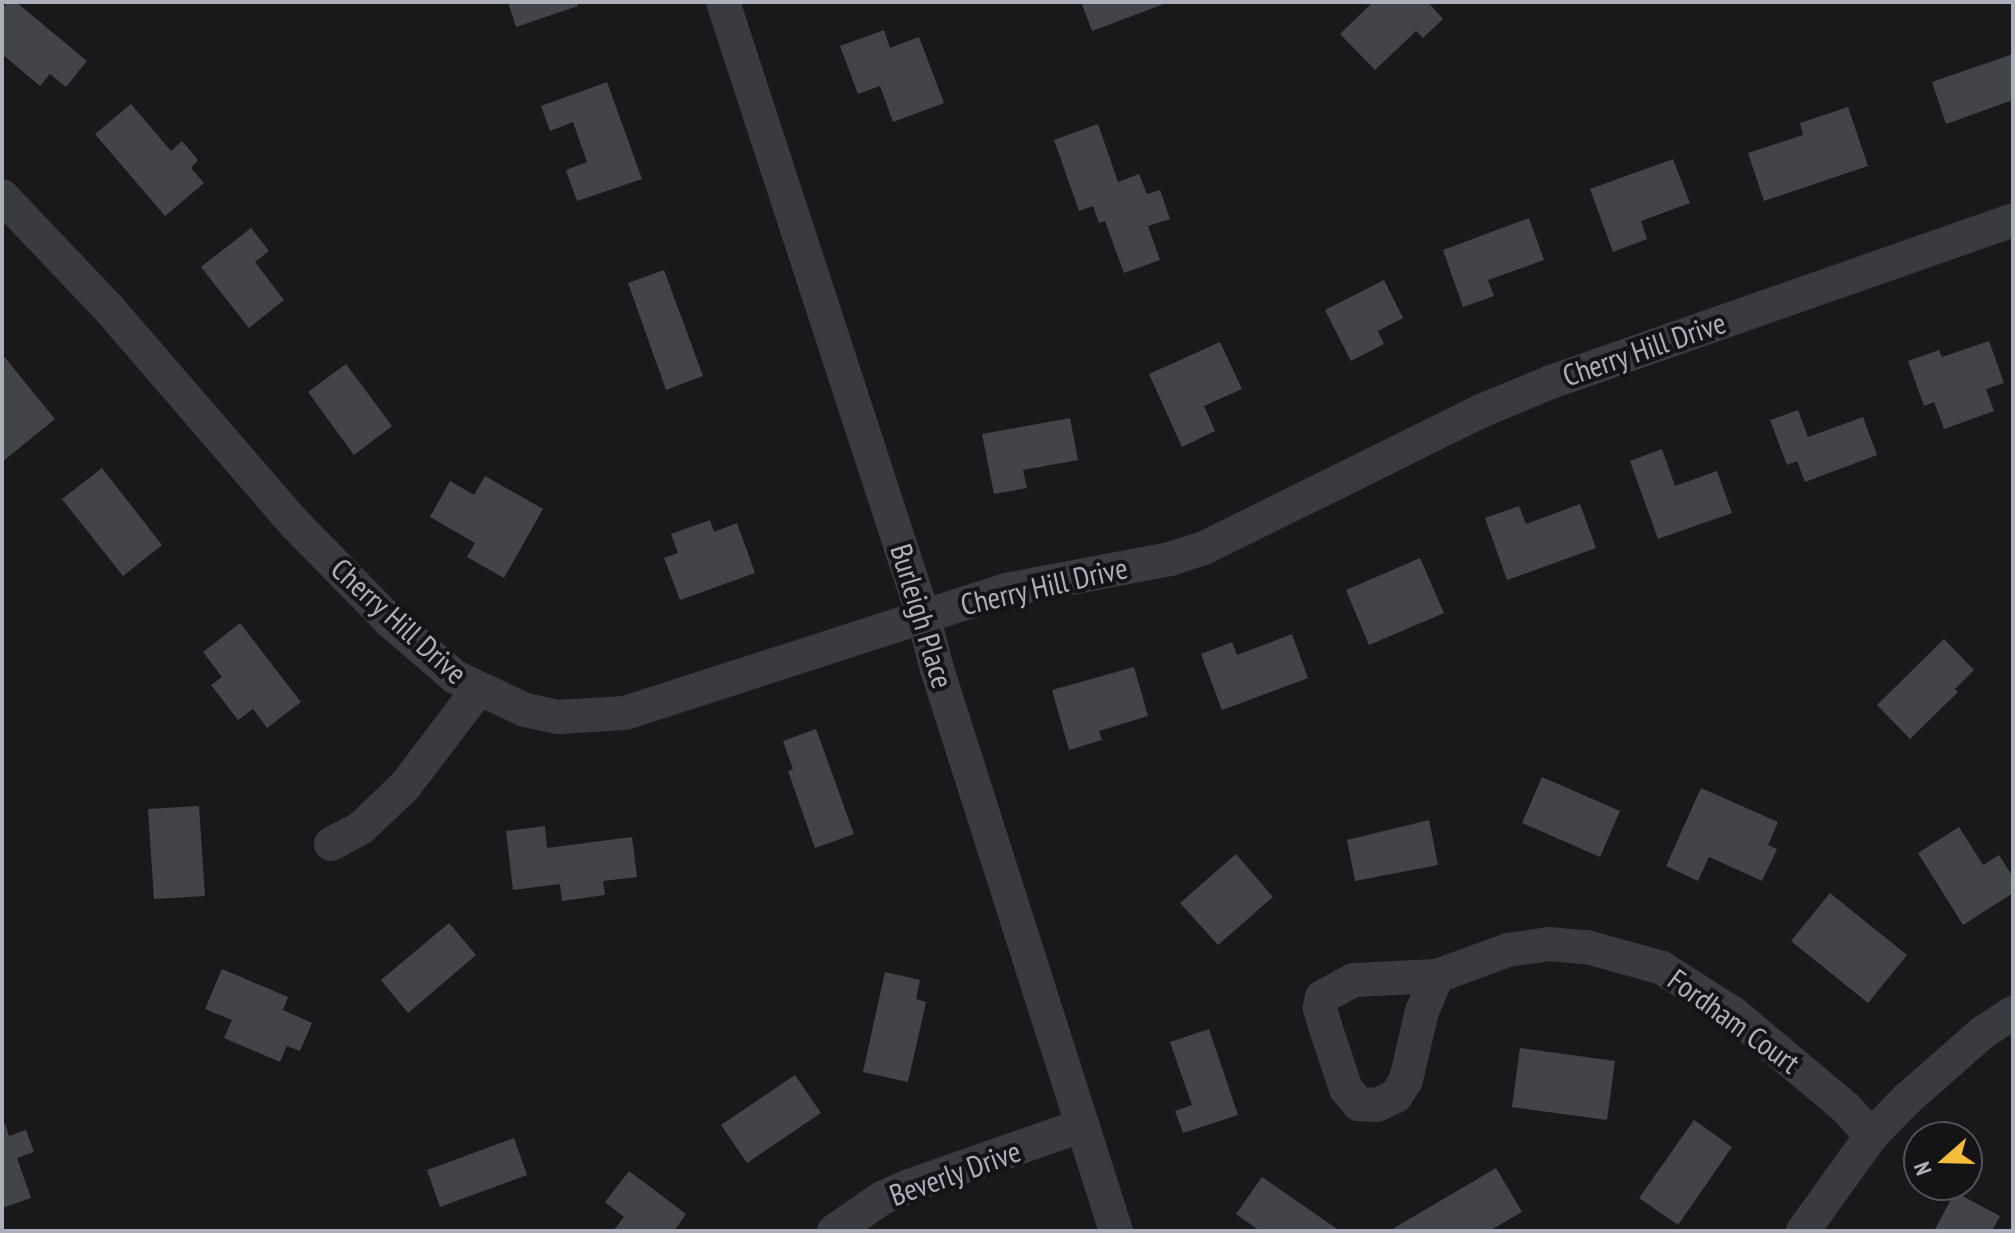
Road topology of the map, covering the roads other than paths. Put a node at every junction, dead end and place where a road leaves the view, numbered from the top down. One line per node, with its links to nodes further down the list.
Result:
1 (723, 2): 4 (street, Burleigh Place)
2 (2, 196): 5 (street, Cherry Hill Drive)
3 (2013, 220): 4 (street, Cherry Hill Drive)
4 (923, 615): 5 (street, Cherry Hill Drive); 9 (street, Burleigh Place)
5 (478, 690): 6 (street)
6 (331, 844)
7 (1437, 976): 10 (street, Fordham Court)
8 (2013, 1013): 10 (street)
9 (1083, 1125): 11 (street, Beverly Drive); 12 (street, Burleigh Place)
10 (1871, 1136): 13 (street)
11 (834, 1231)
12 (1116, 1231)
13 (1803, 1231)

